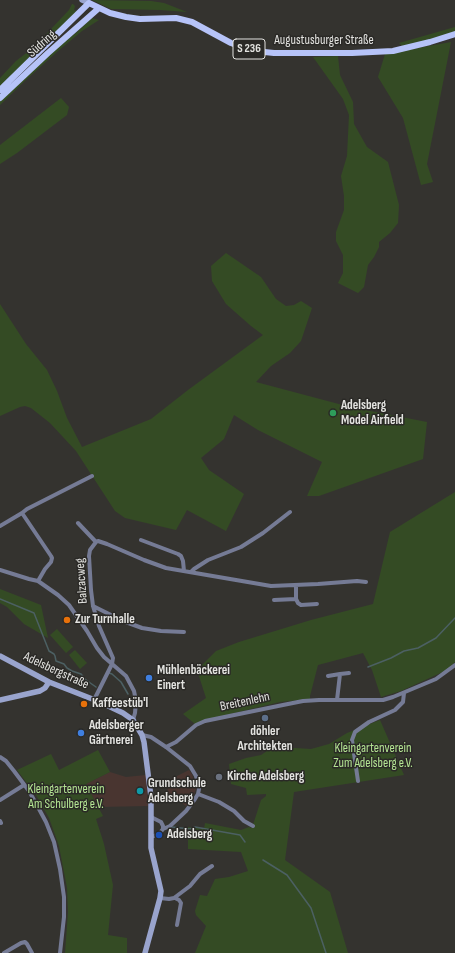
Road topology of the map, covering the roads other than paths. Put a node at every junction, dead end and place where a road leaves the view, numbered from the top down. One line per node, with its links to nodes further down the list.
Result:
1 (82, 0): 2 (street, Augustusburger Straße / S 236)
2 (89, 4): 3 (main road, Augustusburger Straße / S 236); 5 (main road, Südring)
3 (99, 8): 4 (main road, Augustusburger Straße / S 236); 6 (main road, Südring)
4 (455, 34)
5 (0, 90)
6 (0, 98)
7 (92, 476): 9 (street)
8 (290, 512): 16 (street)
9 (22, 513): 11 (street); 17 (street)
10 (78, 523): 13 (street, Balzacweg)
11 (0, 526)
12 (141, 540): 15 (street)
13 (96, 542): 15 (street, Balzacweg); 23 (street, Balzacweg)
14 (0, 570): 17 (street)
15 (184, 571): 16 (street, Balzacweg)
16 (191, 572): 19 (street, Balzacweg)
17 (38, 581): 26 (street)
18 (366, 582): 19 (street, Balzacweg)
19 (296, 585): 20 (street)
20 (296, 598): 21 (street); 22 (street)
21 (274, 600)
22 (318, 604)
23 (94, 606): 24 (street); 26 (street, Balzacweg)
24 (184, 632)
25 (0, 656): 31 (street, Adelsbergstraße)
26 (112, 664): 34 (street); 36 (street)
27 (455, 665): 32 (street, Breitenlehn)
28 (349, 673): 29 (street)
29 (340, 674): 30 (street); 35 (street)
30 (328, 676)
31 (49, 682): 33 (street); 34 (street, Adelsbergstraße)
32 (404, 693): 35 (street, Breitenlehn); 40 (street)
33 (0, 700)
34 (94, 700): 36 (street, Adelsbergstraße)
35 (337, 700): 38 (street, Breitenlehn)
36 (133, 720): 37 (street, Adelsbergstraße)
37 (142, 735): 38 (street); 44 (street, Adelsbergstraße)
38 (166, 747): 42 (street)
39 (0, 757): 41 (street)
40 (358, 781)
41 (24, 785): 43 (street); 54 (street)
42 (198, 794): 45 (street); 46 (street)
43 (0, 800)
44 (151, 816): 46 (street); 47 (street, Adelsbergstraße)
45 (254, 826)
46 (163, 829): 47 (street)
47 (151, 837): 49 (street, Adelsbergstraße)
48 (212, 866): 50 (street)
49 (160, 898): 50 (street); 55 (street, Adelsbergstraße)
50 (174, 898): 51 (street)
51 (177, 925)
52 (4, 953): 53 (street)
53 (32, 953)
54 (60, 953)
55 (145, 953)

